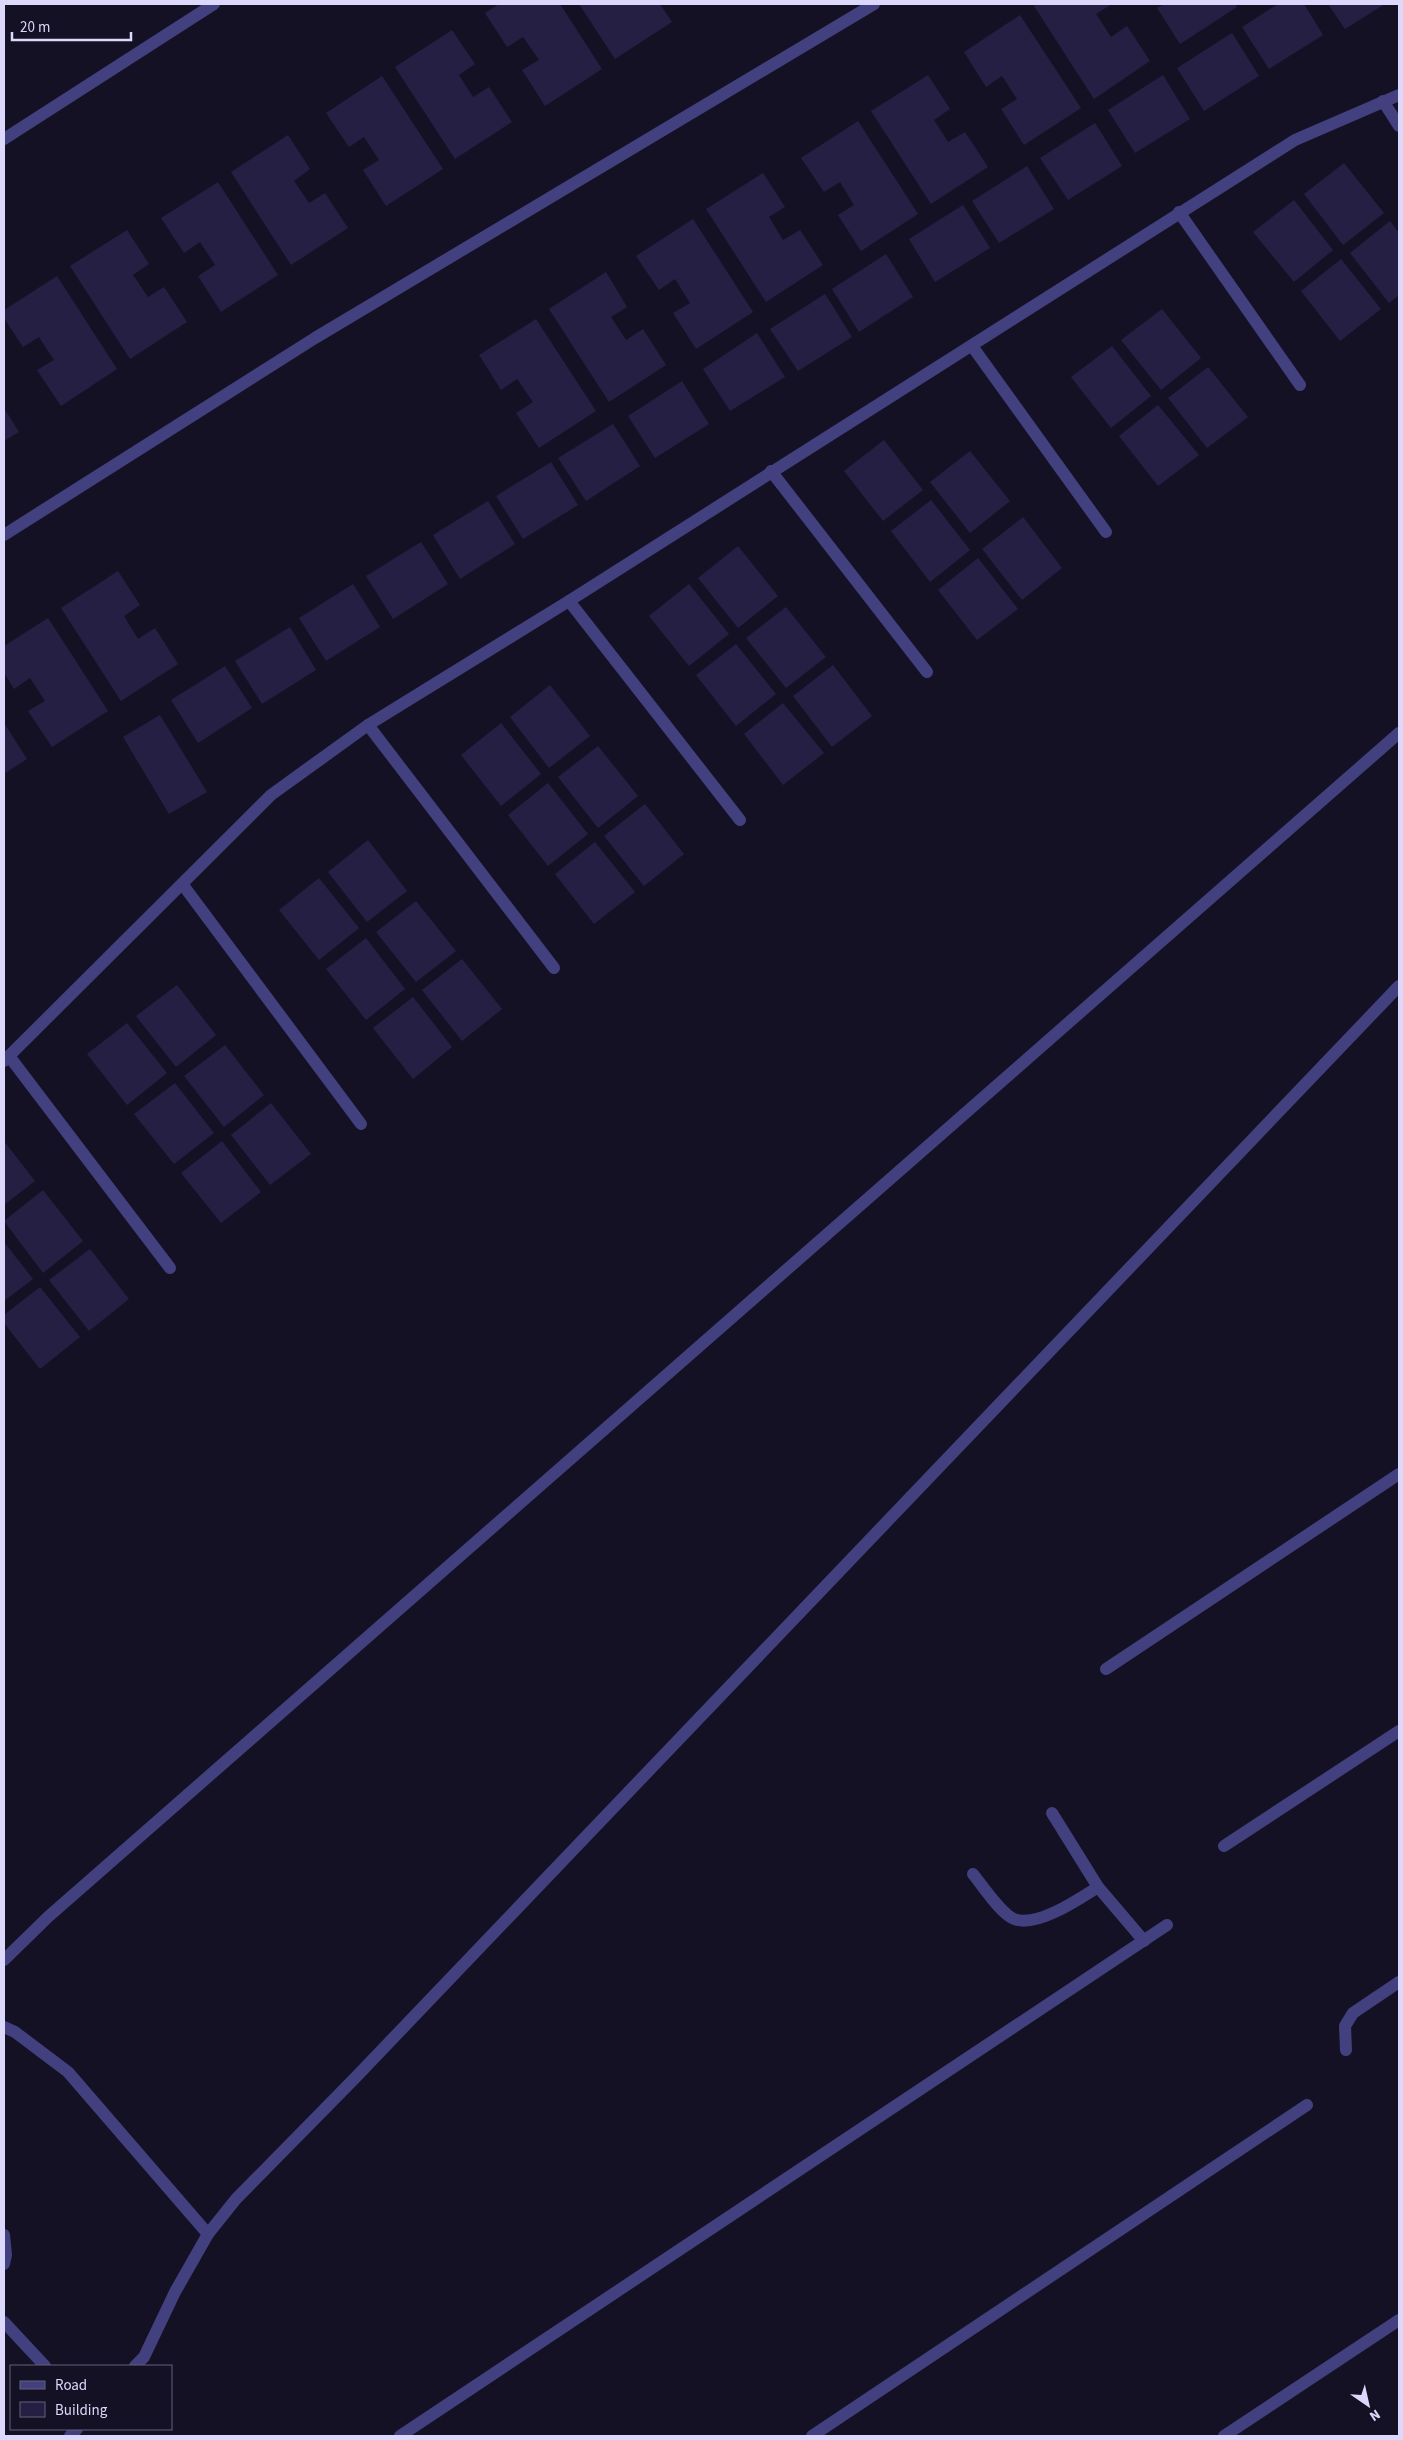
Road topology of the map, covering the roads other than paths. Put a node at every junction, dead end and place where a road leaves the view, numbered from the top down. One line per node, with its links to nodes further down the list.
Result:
1 (214, 4): 6 (street)
2 (874, 4): 12 (street)
3 (1399, 95): 4 (street)
4 (1383, 101): 5 (street); 7 (street)
5 (1399, 126)
6 (4, 139)
7 (1179, 212): 8 (street); 9 (street)
8 (972, 346): 10 (street); 11 (street)
9 (1300, 385)
10 (771, 472): 13 (street); 14 (street)
11 (1106, 532)
12 (4, 534)
13 (569, 601): 15 (street); 17 (street)
14 (927, 672)
15 (368, 725): 18 (street); 19 (street)
16 (1399, 733): 33 (street)
17 (740, 820)
18 (183, 885): 21 (street); 22 (street)
19 (554, 968)
20 (1399, 986): 38 (street)
21 (7, 1059): 23 (street)
22 (361, 1124)
23 (170, 1268)
24 (1399, 1474): 25 (street)
25 (1106, 1670)
26 (1399, 1731): 28 (street)
27 (1052, 1813): 30 (street)
28 (1224, 1846)
29 (973, 1874): 30 (street)
30 (1098, 1887): 32 (street)
31 (1167, 1925): 32 (street)
32 (1144, 1941): 45 (street)
33 (4, 1960)
34 (1399, 1982): 36 (street)
35 (4, 2027): 38 (street)
36 (1346, 2050)
37 (1307, 2105): 46 (street)
38 (208, 2234): 44 (street)
39 (4, 2235): 40 (street)
40 (4, 2264)
41 (1399, 2320): 47 (street)
42 (4, 2322): 43 (street)
43 (44, 2365)
44 (136, 2365)
45 (400, 2436)
46 (812, 2436)
47 (1224, 2436)

